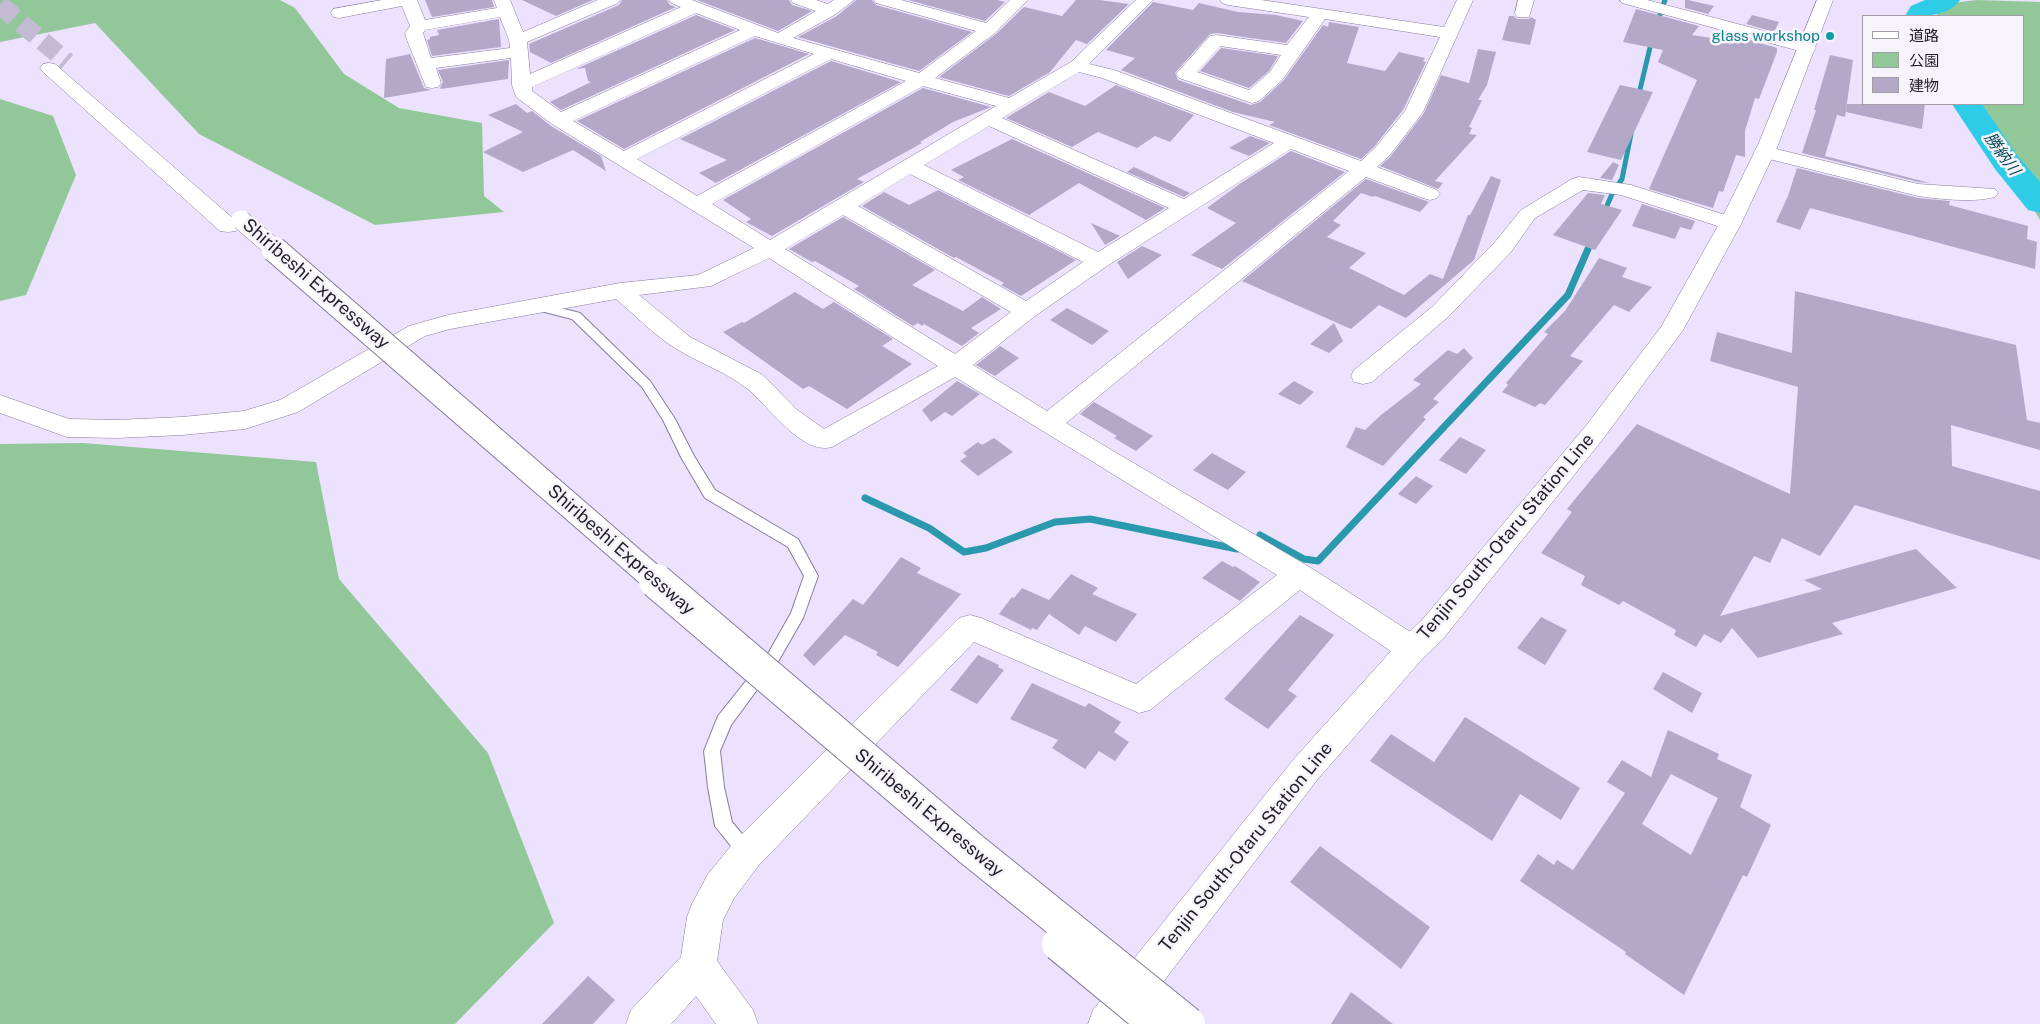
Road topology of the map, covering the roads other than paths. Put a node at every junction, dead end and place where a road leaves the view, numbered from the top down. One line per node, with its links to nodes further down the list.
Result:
1 (408, 0): 16 (main road); 18 (main road)
2 (612, 0): 23 (main road)
3 (676, 0): 14 (main road)
4 (799, 0): 15 (main road)
5 (846, 0): 15 (main road)
6 (882, 0): 19 (main road)
7 (1020, 0): 19 (main road)
8 (1145, 0): 29 (main road)
9 (1228, 0): 17 (main road)
10 (1465, 0): 21 (main road)
11 (1628, 0): 24 (main road)
12 (1825, 0): 24 (main road, Tenjin South-Otaru Station Line)
13 (504, 6): 18 (main road); 23 (main road)
14 (695, 7): 20 (main road); 32 (main road)
15 (830, 10): 22 (main road)
16 (339, 13)
17 (1320, 14): 21 (main road); 25 (main road)
18 (419, 26): 27 (main road)
19 (989, 29): 30 (main road)
20 (754, 30): 22 (main road); 35 (main road)
21 (1450, 33): 40 (main road)
22 (779, 39): 26 (main road)
23 (518, 46): 27 (main road); 32 (main road)
24 (1807, 48): 37 (main road, Tenjin South-Otaru Station Line)
25 (1292, 51): 25 (main road)
26 (830, 53): 30 (main road); 38 (main road)
27 (426, 64): 31 (main road)
28 (58, 65): 46 (main road, Shiribeshi Expressway)
29 (1077, 66): 33 (main road); 36 (main road)
30 (922, 79): 33 (main road); 43 (main road)
31 (432, 83)
32 (521, 85): 35 (main road)
33 (1012, 105): 34 (main road)
34 (988, 119): 39 (main road); 45 (main road)
35 (559, 120): 38 (main road)
36 (1289, 142): 40 (main road); 45 (main road)
37 (1764, 152): 41 (main road); 47 (main road, Tenjin South-Otaru Station Line)
38 (623, 159): 43 (main road)
39 (908, 165): 44 (main road); 49 (main road)
40 (1363, 170): 42 (main road); 56 (main road)
41 (1988, 193)
42 (1430, 194)
43 (697, 204): 48 (main road)
44 (843, 206): 48 (main road); 52 (main road)
45 (1185, 207): 49 (main road)
46 (235, 223): 64 (main road, Shiribeshi Expressway, bridge); 65 (main road, Shiribeshi Expressway, bridge)
47 (1730, 224): 54 (main road); 58 (main road, Tenjin South-Otaru Station Line)
48 (770, 248): 50 (main road); 53 (main road)
49 (1099, 261): 52 (main road)
50 (620, 290): 51 (main road); 53 (main road)
51 (536, 305): 55 (main road); 59 (lane)
52 (1027, 311): 53 (main road)
53 (956, 366): 56 (main road)
54 (1363, 376)
55 (0, 404)
56 (1048, 424): 57 (main road)
57 (1298, 575): 58 (main road); 59 (main road)
58 (1412, 649): 63 (main road, Tenjin South-Otaru Station Line)
59 (747, 853): 60 (main road)
60 (698, 966): 61 (main road); 62 (main road)
61 (645, 1024)
62 (739, 1024)
63 (1107, 1024)
64 (1156, 1024)
65 (1188, 1024)

